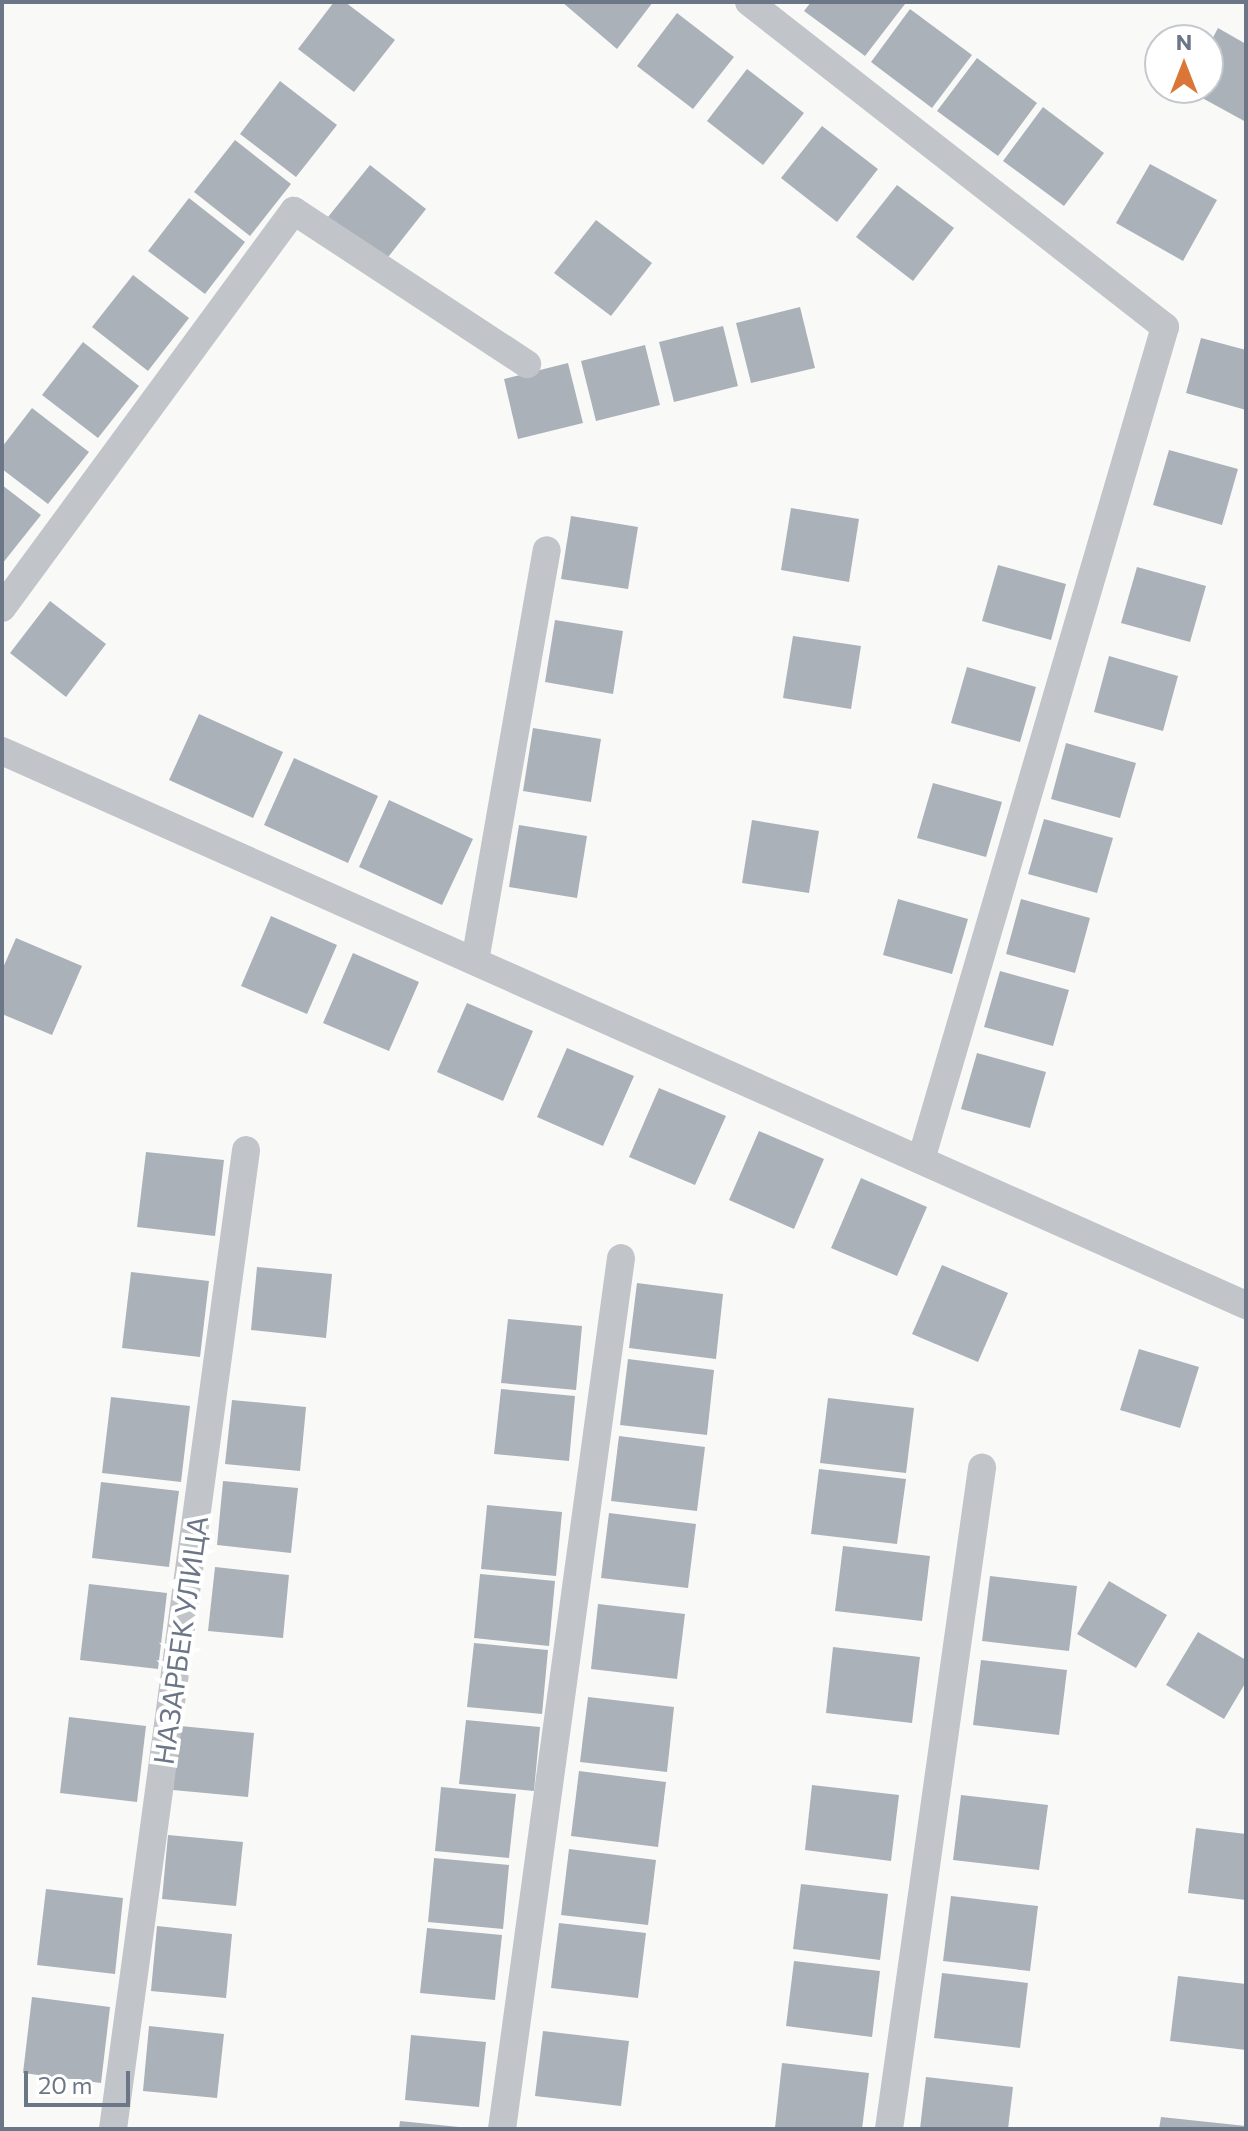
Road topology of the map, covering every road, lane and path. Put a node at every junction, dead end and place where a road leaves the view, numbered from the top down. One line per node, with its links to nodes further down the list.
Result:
1 (749, 2): 8 (street)
2 (527, 364): 4 (street)
3 (547, 550): 6 (street)
4 (2, 608)
5 (2, 751): 6 (street)
6 (475, 961): 8 (street)
7 (246, 1150): 12 (street, НАЗАРБЕК УЛИЦА)
8 (921, 1160): 10 (street)
9 (621, 1258): 13 (street)
10 (1246, 1305)
11 (982, 1468): 14 (street)
12 (113, 2129)
13 (502, 2129)
14 (889, 2129)

